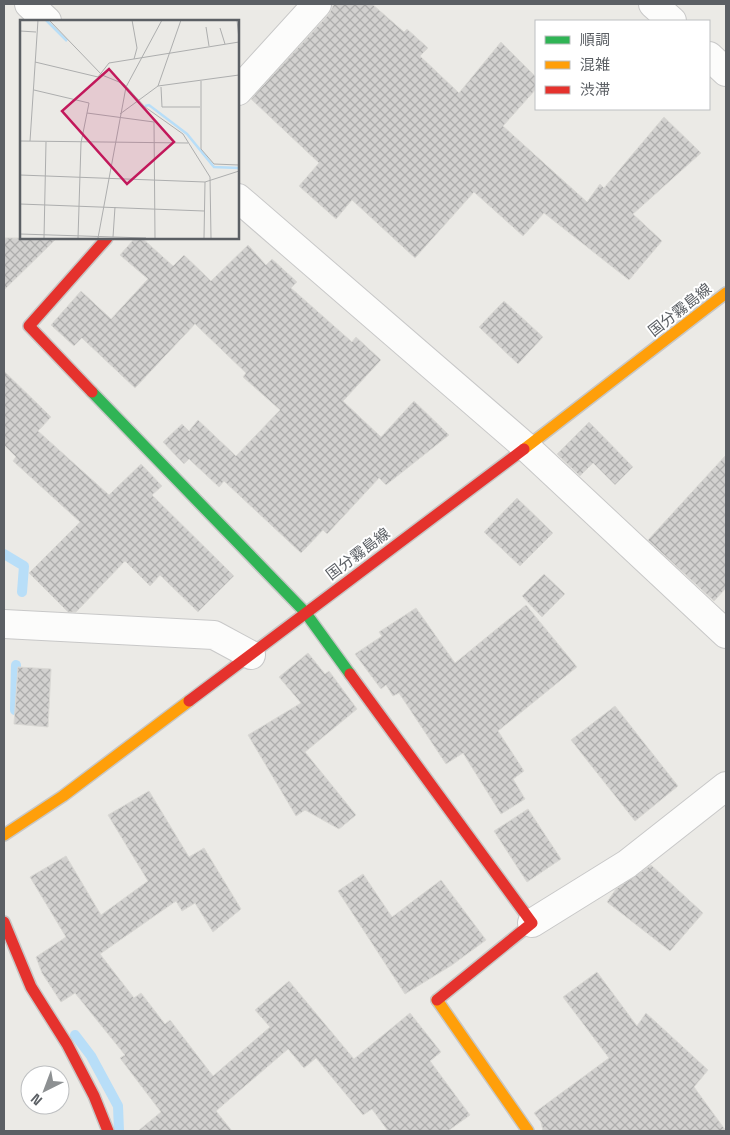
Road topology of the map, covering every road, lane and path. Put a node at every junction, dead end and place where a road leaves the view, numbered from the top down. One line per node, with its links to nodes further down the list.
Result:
1 (29, 4): 4 (street)
2 (317, 4): 8 (street)
3 (653, 4): 5 (street)
4 (46, 20)
5 (671, 20)
6 (710, 57): 7 (street)
7 (726, 72)
8 (239, 90)
9 (239, 199): 12 (street)
10 (105, 239): 13 (street)
11 (726, 293): 12 (street, 国分霧島線)
12 (526, 447): 13 (street, 国分霧島線); 15 (street)
13 (305, 612): 16 (street, 国分霧島線); 20 (street)
14 (4, 624): 16 (street)
15 (726, 634)
16 (251, 654): 18 (street, 国分霧島線)
17 (726, 786): 20 (street)
18 (4, 835)
19 (4, 922): 21 (street)
20 (532, 923): 22 (street)
21 (108, 1131)
22 (528, 1131)

